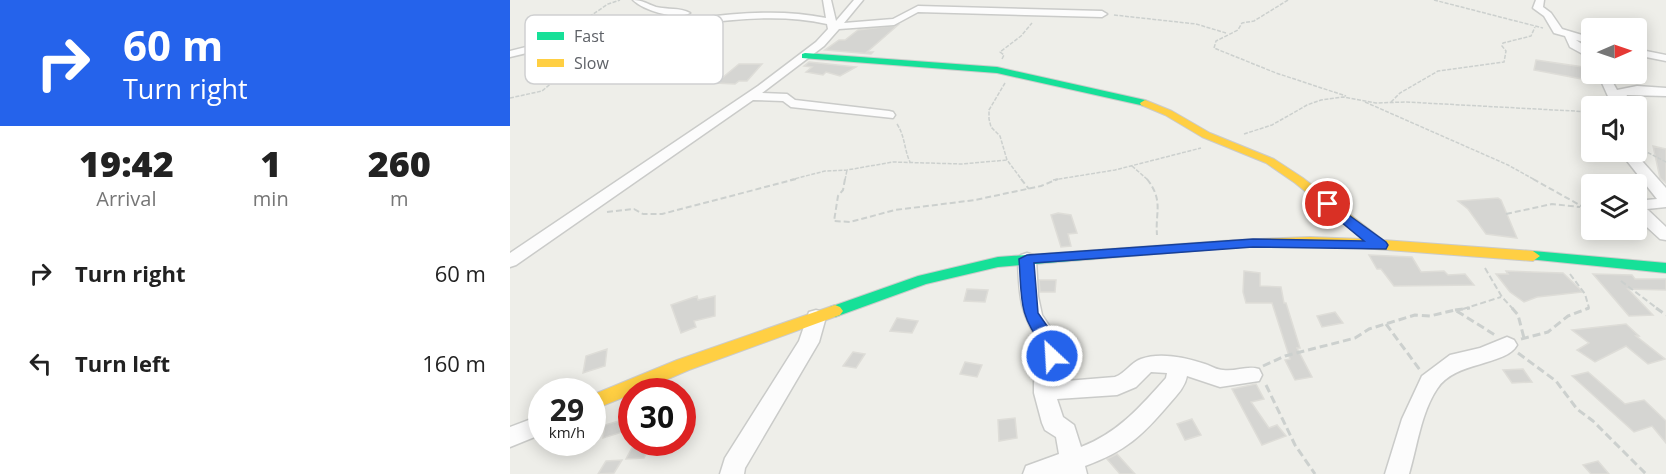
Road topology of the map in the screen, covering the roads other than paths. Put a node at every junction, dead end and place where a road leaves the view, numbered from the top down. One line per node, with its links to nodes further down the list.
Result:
1 (637, 0): 8 (street)
2 (827, 0): 10 (street)
3 (859, 0): 10 (street)
4 (1540, 0): 11 (street)
5 (766, 5): 6 (street)
6 (749, 14): 9 (street); 10 (street)
7 (1102, 14): 10 (street)
8 (702, 15)
9 (723, 15)
10 (834, 26): 17 (street)
11 (1562, 33): 12 (street); 13 (street)
12 (1581, 38)
13 (1581, 49)
14 (525, 50): 15 (street)
15 (510, 54)
16 (1647, 54): 18 (street)
17 (805, 56): 20 (street); 25 (street)
18 (1666, 58)
19 (1666, 92): 21 (street)
20 (750, 96): 22 (street); 27 (street)
21 (1620, 96)
22 (890, 115)
23 (1634, 162): 24 (street)
24 (1666, 235)
25 (1381, 245): 26 (street); 28 (street)
26 (1027, 259): 29 (street); 33 (street)
27 (510, 261)
28 (1666, 268)
29 (816, 317): 34 (street); 38 (street)
30 (1515, 341): 40 (street)
31 (1179, 366): 32 (street); 33 (street); 37 (street)
32 (1258, 370)
33 (1046, 391): 37 (street)
34 (606, 396)
35 (528, 430): 36 (street)
36 (510, 437)
37 (1075, 467): 39 (street)
38 (732, 474)
39 (1035, 474)
40 (1397, 474)

